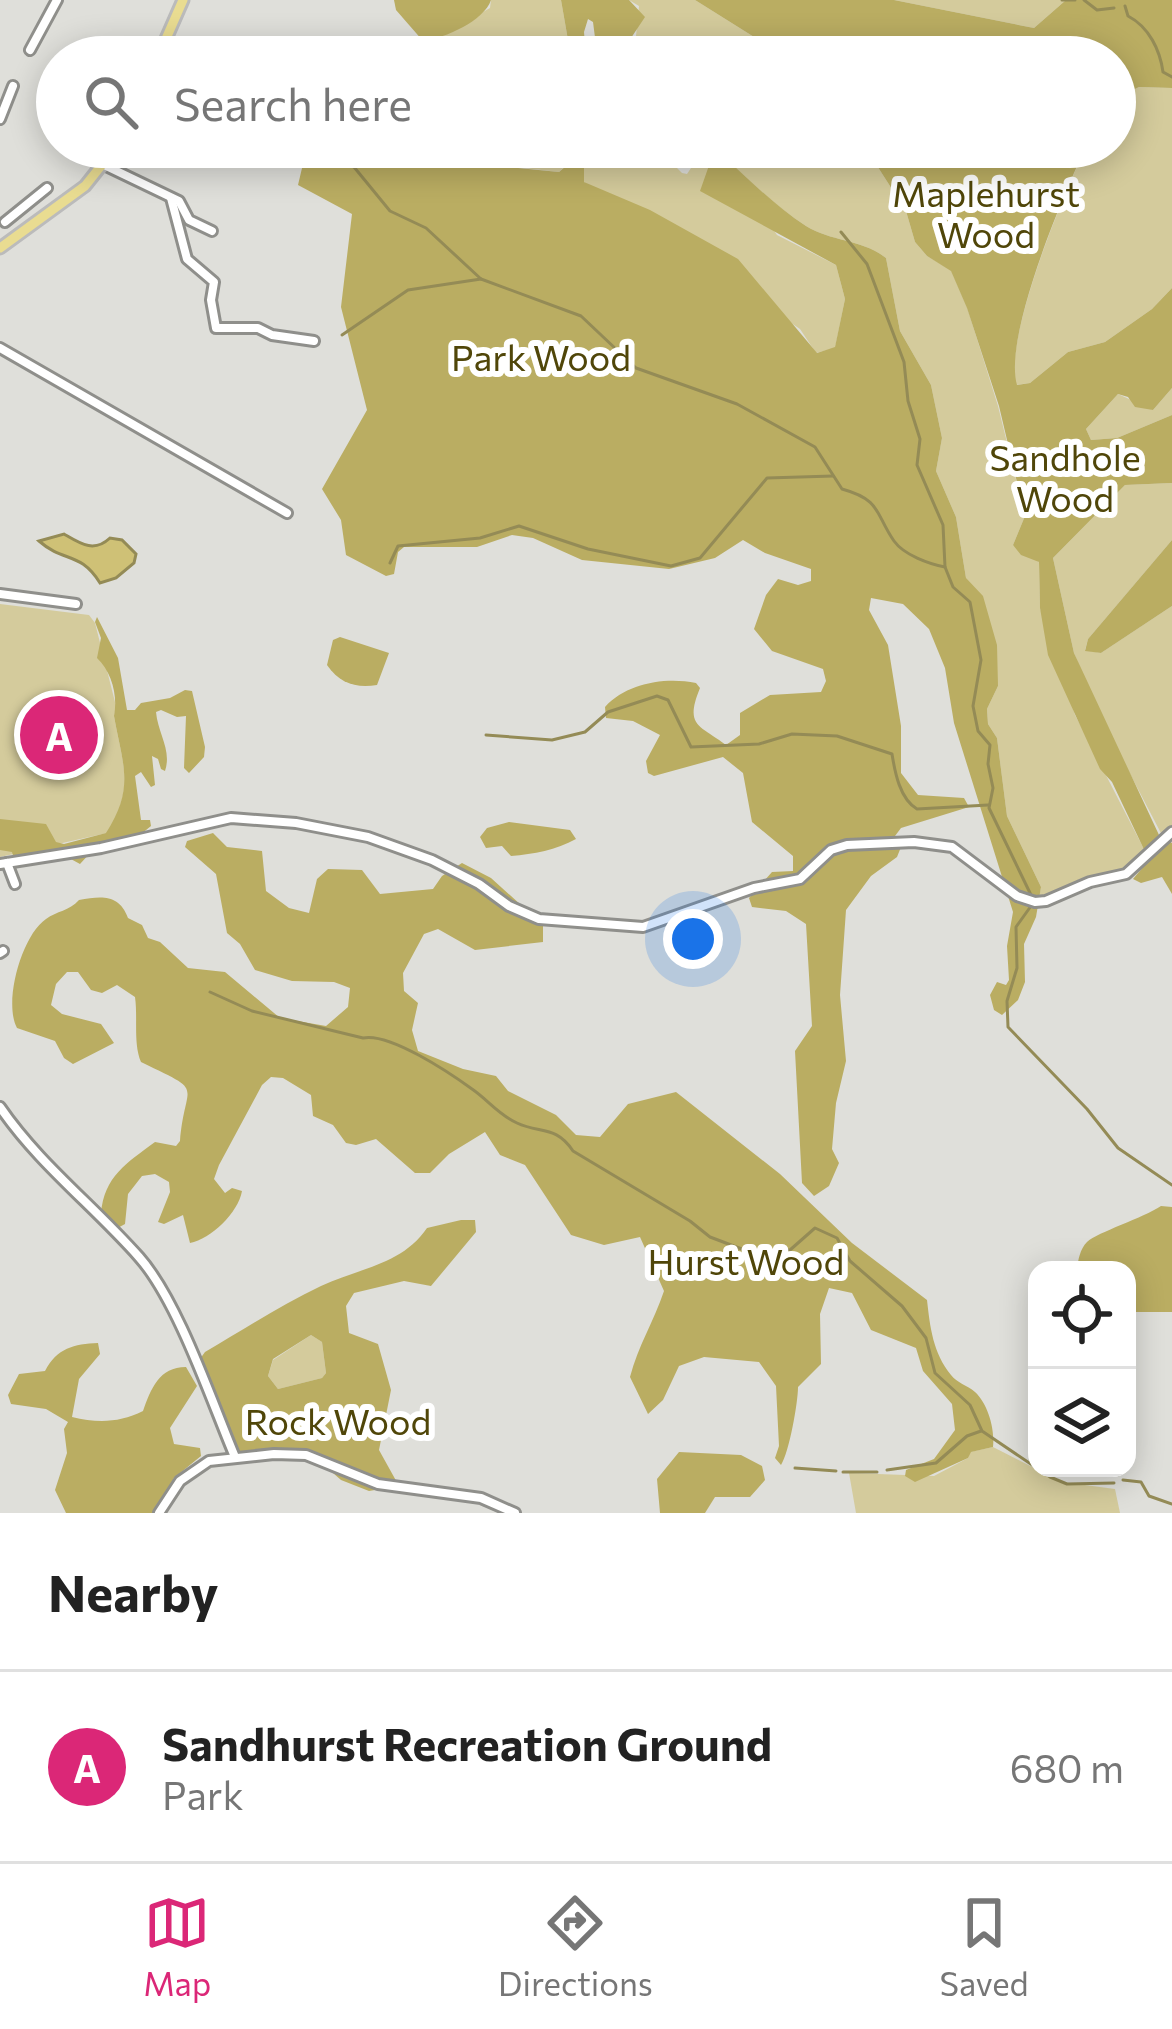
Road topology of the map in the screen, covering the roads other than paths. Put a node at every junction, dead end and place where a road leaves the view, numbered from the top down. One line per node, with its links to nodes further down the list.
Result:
1 (57, 0): 3 (street)
2 (183, 0): 4 (main road)
3 (37, 36)
4 (167, 36)
5 (36, 38): 6 (street)
6 (29, 50)
7 (14, 86): 8 (street)
8 (0, 119)
9 (101, 168): 14 (main road)
10 (110, 168): 12 (street)
11 (47, 188): 13 (street)
12 (171, 198): 16 (street); 18 (street)
13 (27, 205): 14 (street); 15 (street)
14 (35, 220): 17 (main road)
15 (5, 222)
16 (212, 231)
17 (0, 248)
18 (314, 340)
19 (0, 347): 20 (street)
20 (287, 513)
21 (0, 594): 22 (street)
22 (76, 604)
23 (1172, 832): 24 (street)
24 (3, 864): 25 (street)
25 (15, 884)
26 (0, 1107): 27 (street)
27 (236, 1457): 28 (street); 29 (street)
28 (159, 1513)
29 (515, 1513)

